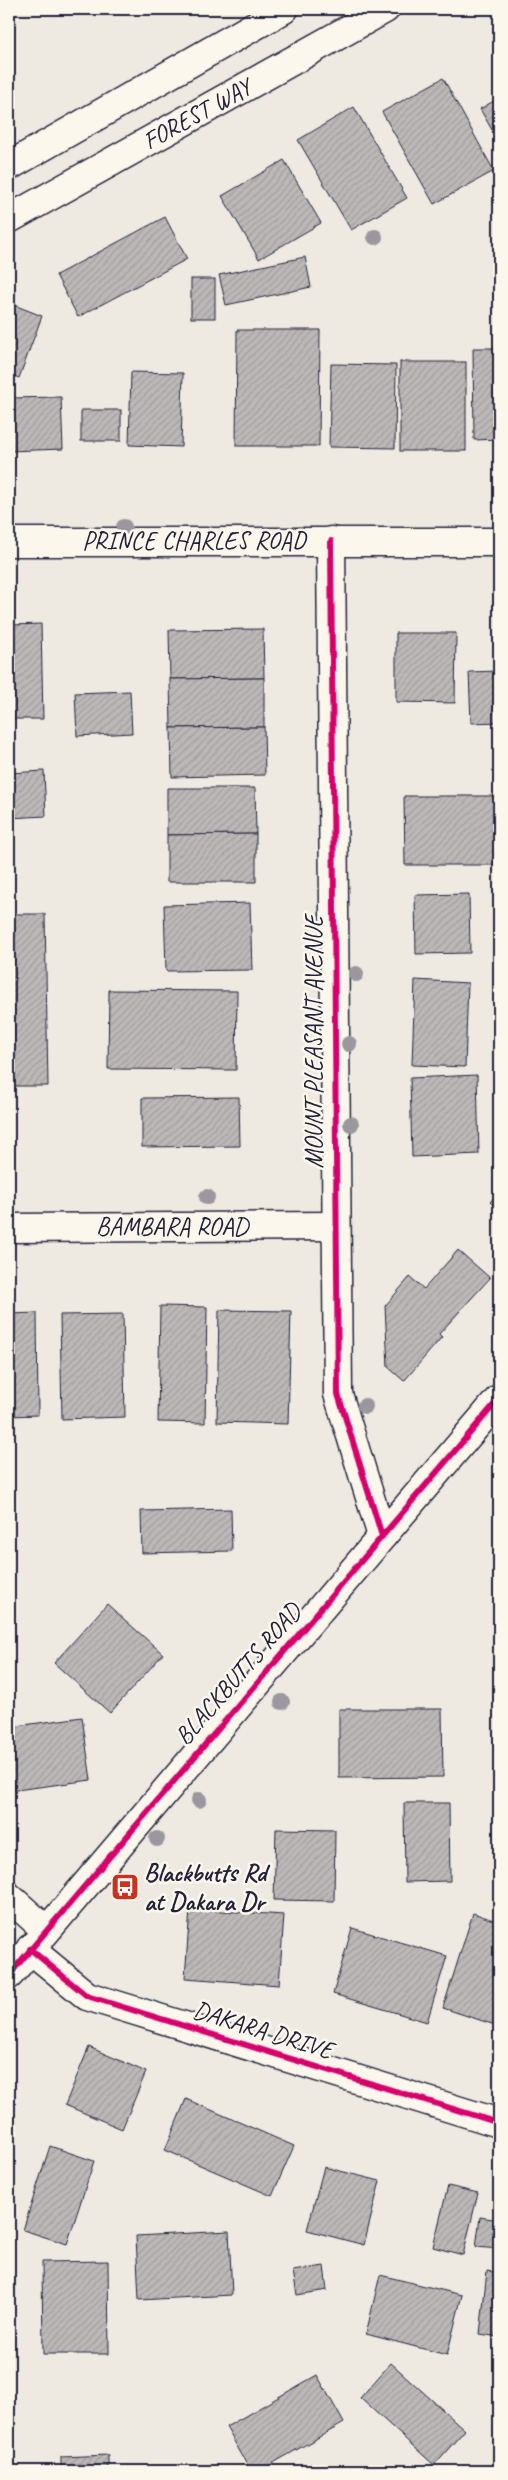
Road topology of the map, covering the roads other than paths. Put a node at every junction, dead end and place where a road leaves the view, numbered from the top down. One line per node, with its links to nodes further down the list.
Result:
1 (284, 9): 3 (street, FOREST WAY)
2 (385, 9): 4 (street, FOREST WAY)
3 (9, 166)
4 (9, 218)
5 (331, 541): 6 (street, PRINCE CHARLES ROAD); 7 (street, PRINCE CHARLES ROAD); 8 (street, MOUNT PLEASANT AVENUE)
6 (9, 542)
7 (499, 542)
8 (336, 1226): 9 (street, BAMBARA ROAD); 11 (street, MOUNT PLEASANT AVENUE)
9 (9, 1228)
10 (499, 1399): 11 (street, BLACKBUTTS ROAD)
11 (382, 1536): 13 (street, BLACKBUTTS ROAD)
12 (9, 1897): 13 (street, DAKARA DRIVE)
13 (38, 1939): 14 (street, BLACKBUTTS ROAD); 15 (street, DAKARA DRIVE)
14 (9, 1975)
15 (499, 2123)

